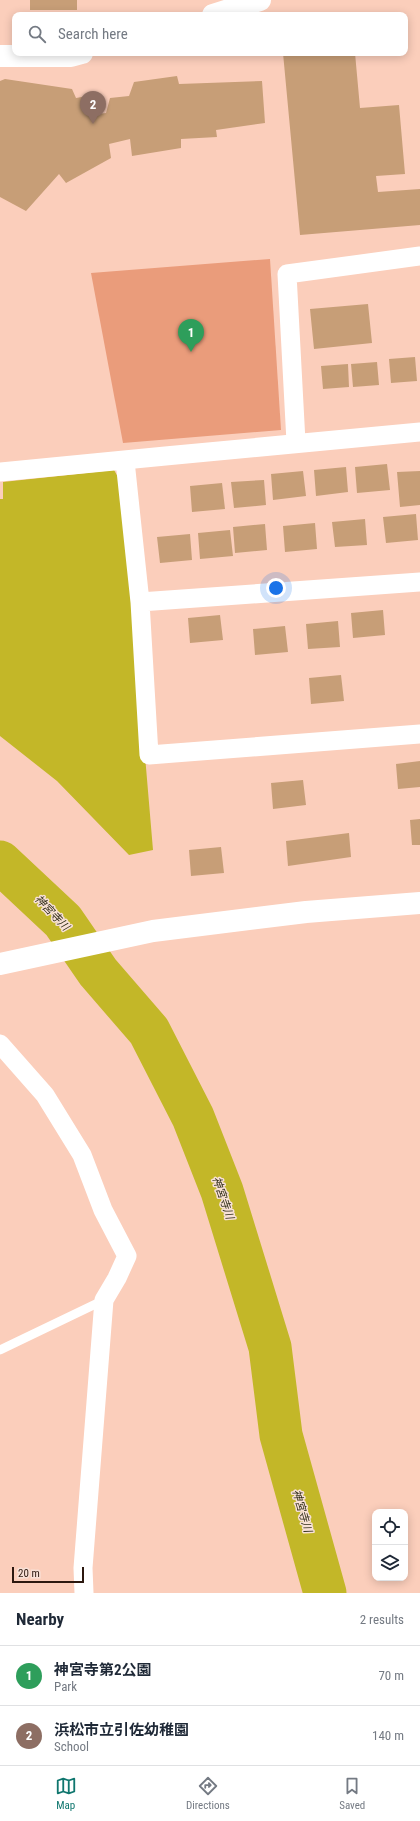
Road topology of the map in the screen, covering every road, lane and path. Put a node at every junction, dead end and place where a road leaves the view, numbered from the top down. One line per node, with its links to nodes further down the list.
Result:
1 (260, 0): 2 (street)
2 (222, 12)
3 (0, 56): 5 (street)
4 (12, 56): 6 (street)
5 (12, 56)
6 (71, 56)
7 (420, 256): 9 (street)
8 (420, 432): 9 (street)
9 (296, 442): 10 (street)
10 (125, 461): 11 (street); 13 (street)
11 (0, 472)
12 (420, 582): 13 (street)
13 (140, 602): 14 (street)
14 (420, 734)
15 (420, 903): 16 (street)
16 (0, 964)
17 (0, 1044): 18 (street)
18 (104, 1300): 19 (lane); 20 (street)
19 (0, 1350)
20 (84, 1593)

